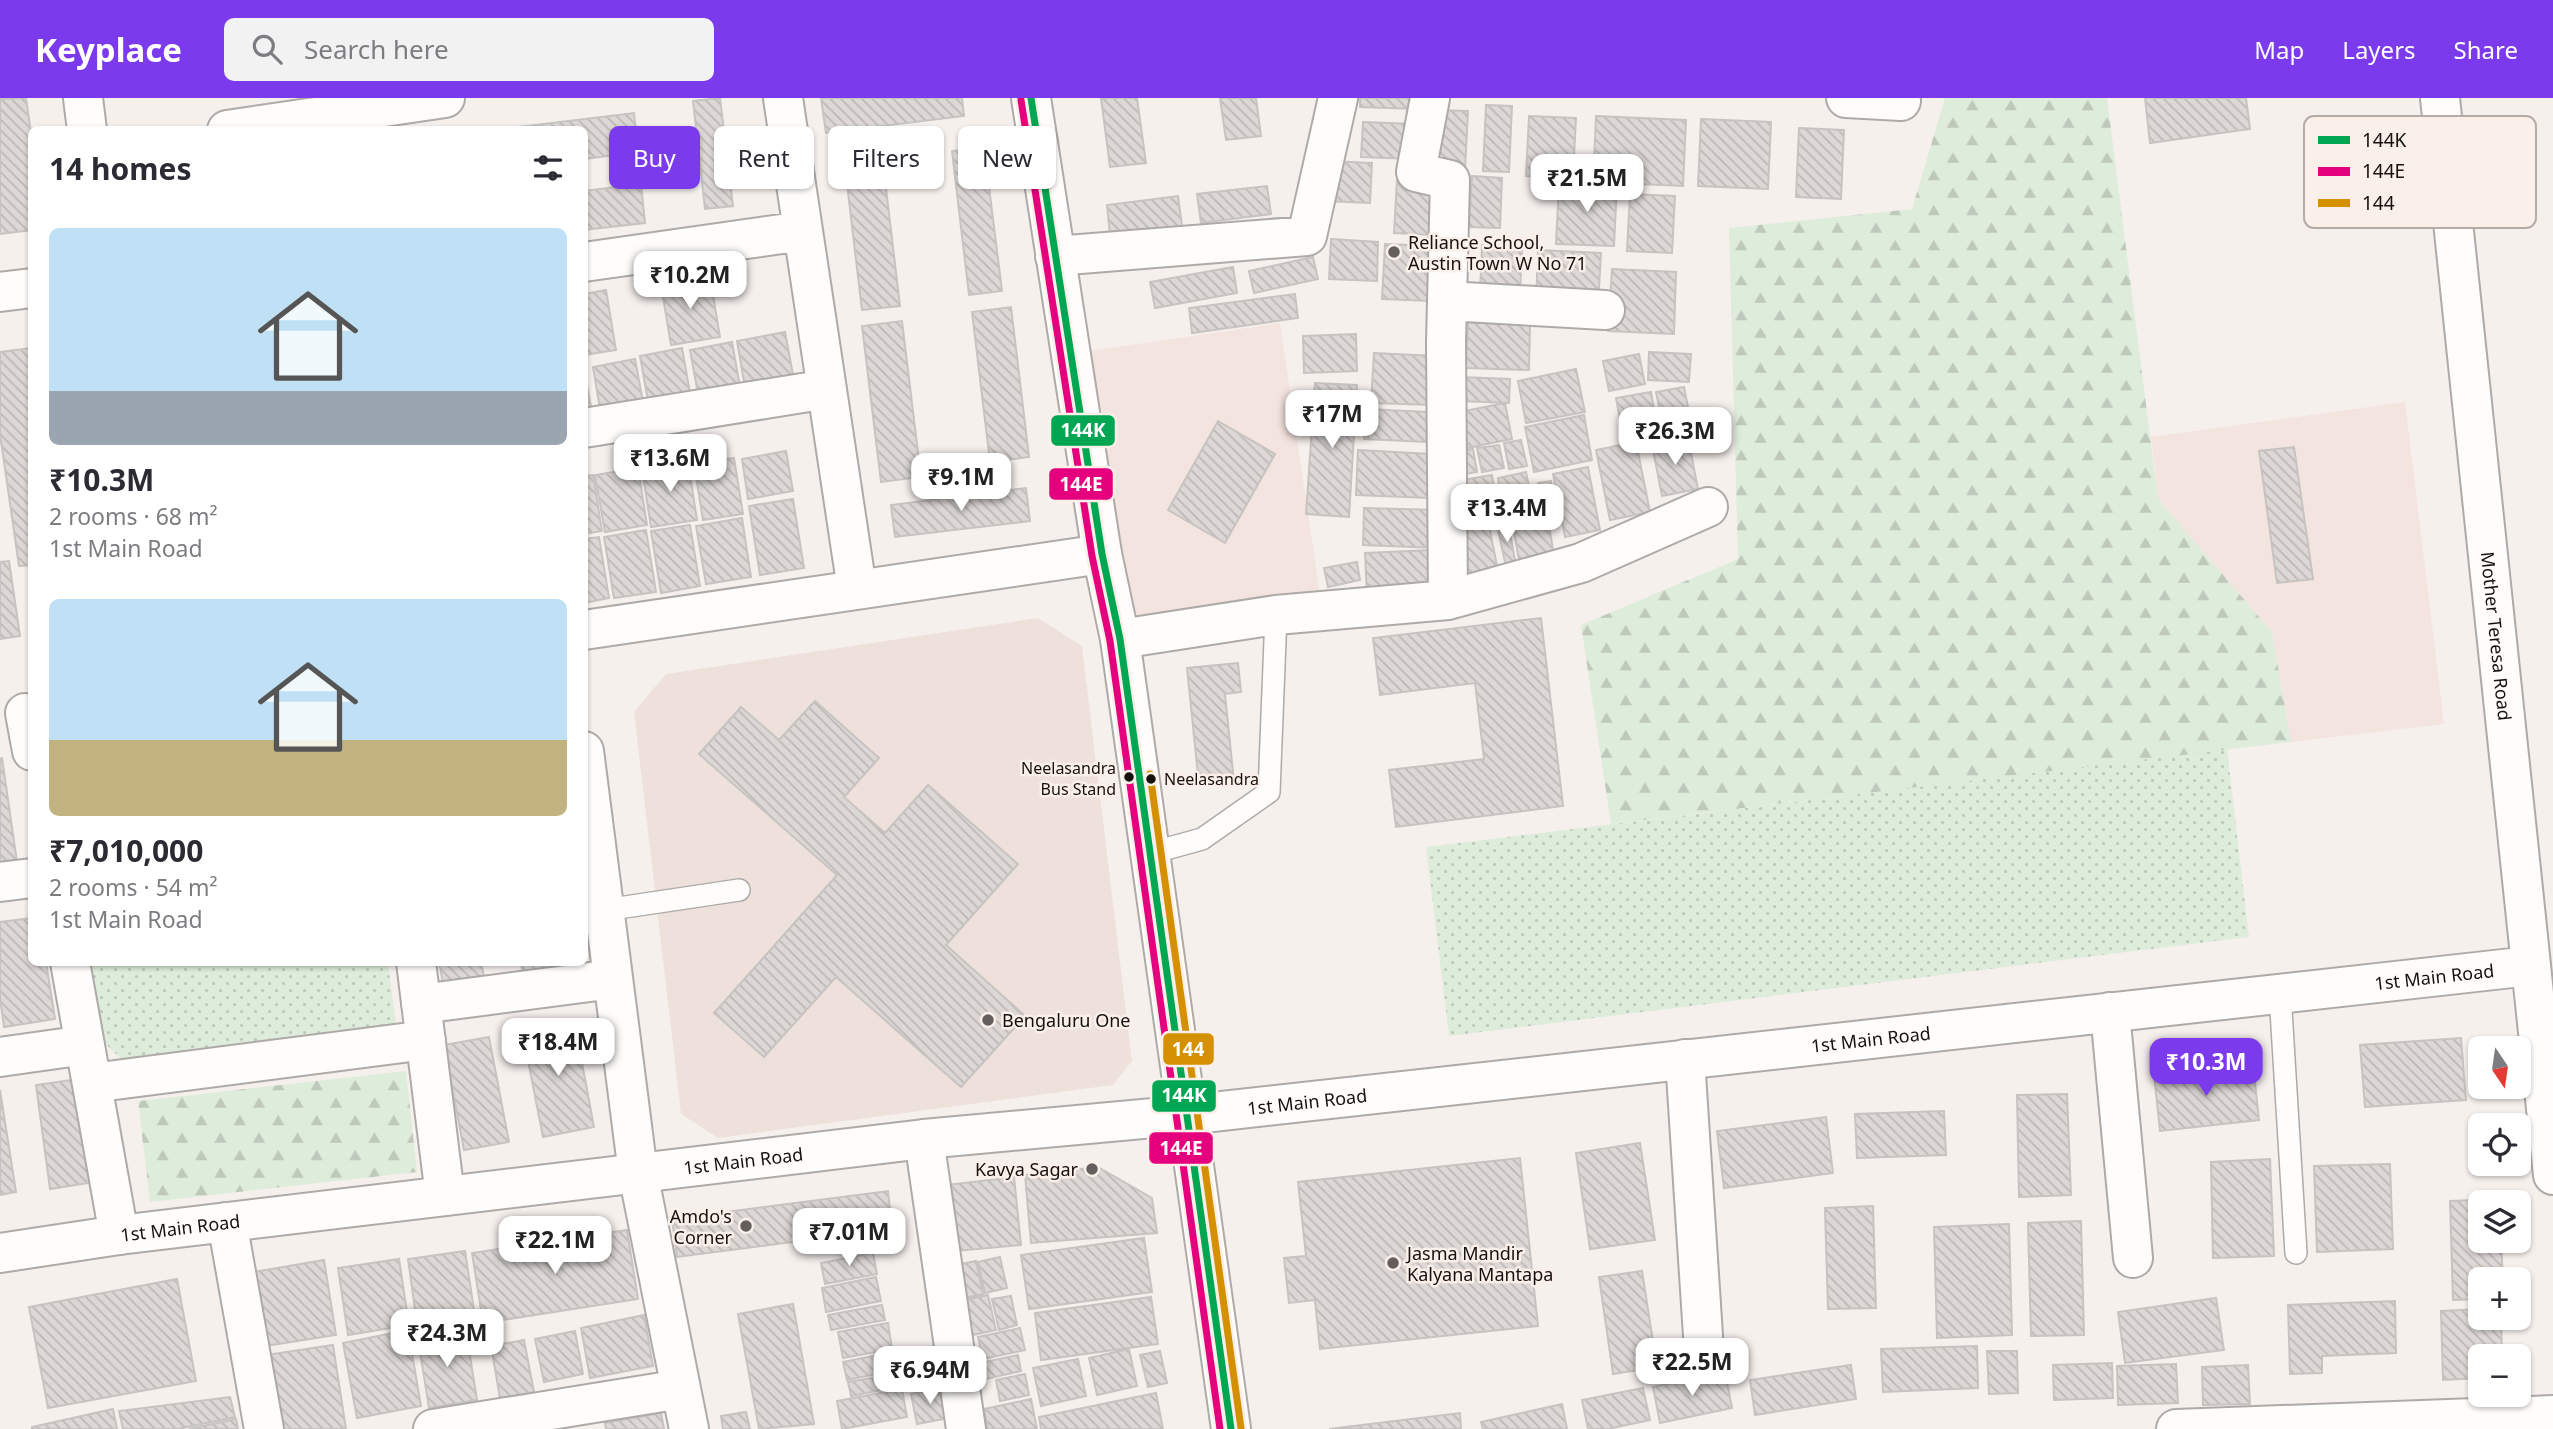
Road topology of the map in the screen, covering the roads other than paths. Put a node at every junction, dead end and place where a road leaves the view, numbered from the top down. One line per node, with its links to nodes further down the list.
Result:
1 (83, 98): 11 (street)
2 (445, 98): 12 (street)
3 (783, 98): 14 (street)
4 (1031, 98): 15 (street)
5 (1338, 98): 15 (street)
6 (1430, 98): 19 (street)
7 (1846, 98): 9 (street)
8 (2440, 98): 10 (street, Mother Teresa Road)
9 (1901, 101)
10 (2442, 116)
11 (87, 126)
12 (254, 126)
13 (2453, 228): 40 (street, Mother Teresa Road)
14 (803, 231): 16 (street); 21 (street)
15 (1055, 256): 24 (street)
16 (588, 261)
17 (28, 288): 18 (street)
18 (0, 292)
19 (1447, 301): 20 (street); 26 (street)
20 (1605, 310)
21 (827, 389): 22 (street); 25 (street)
22 (588, 427)
23 (1708, 507): 26 (street)
24 (1102, 554): 25 (street); 29 (street)
25 (857, 589): 28 (street)
26 (1448, 600): 27 (street)
27 (1276, 615): 29 (street); 33 (lane)
28 (588, 629)
29 (1120, 639): 33 (street)
30 (19, 714): 31 (street)
31 (28, 740)
32 (589, 815): 37 (street)
33 (1151, 853): 49 (street)
34 (28, 879): 35 (street)
35 (0, 883)
36 (739, 890): 37 (lane)
37 (605, 910): 41 (street)
38 (71, 966): 45 (street)
39 (416, 966): 44 (street)
40 (2530, 966): 42 (street, 1st Main Road); 52 (street, Mother Teresa Road)
41 (614, 979): 44 (street); 51 (street)
42 (2280, 994): 43 (street, 1st Main Road); 57 (lane)
43 (2110, 1012): 47 (street, 1st Main Road); 58 (street)
44 (423, 1022): 48 (street); 53 (street)
45 (85, 1045): 46 (street); 48 (street)
46 (0, 1057)
47 (1685, 1059): 49 (street, 1st Main Road); 59 (street)
48 (92, 1083): 55 (street)
49 (1186, 1115): 50 (street, 1st Main Road); 67 (street)
50 (924, 1139): 51 (street, 1st Main Road); 66 (street)
51 (638, 1173): 53 (street, 1st Main Road); 60 (street)
52 (2553, 1175)
53 (445, 1196): 54 (street, 1st Main Road)
54 (227, 1222): 55 (street, 1st Main Road); 63 (street)
55 (119, 1235): 56 (street, 1st Main Road)
56 (0, 1253)
57 (2296, 1253)
58 (2133, 1258)
59 (1704, 1351)
60 (681, 1389): 64 (street); 65 (street)
61 (2553, 1415): 62 (street)
62 (2404, 1424): 68 (street)
63 (264, 1429)
64 (433, 1429)
65 (690, 1429)
66 (966, 1429)
67 (1231, 1429)
68 (2176, 1429)

